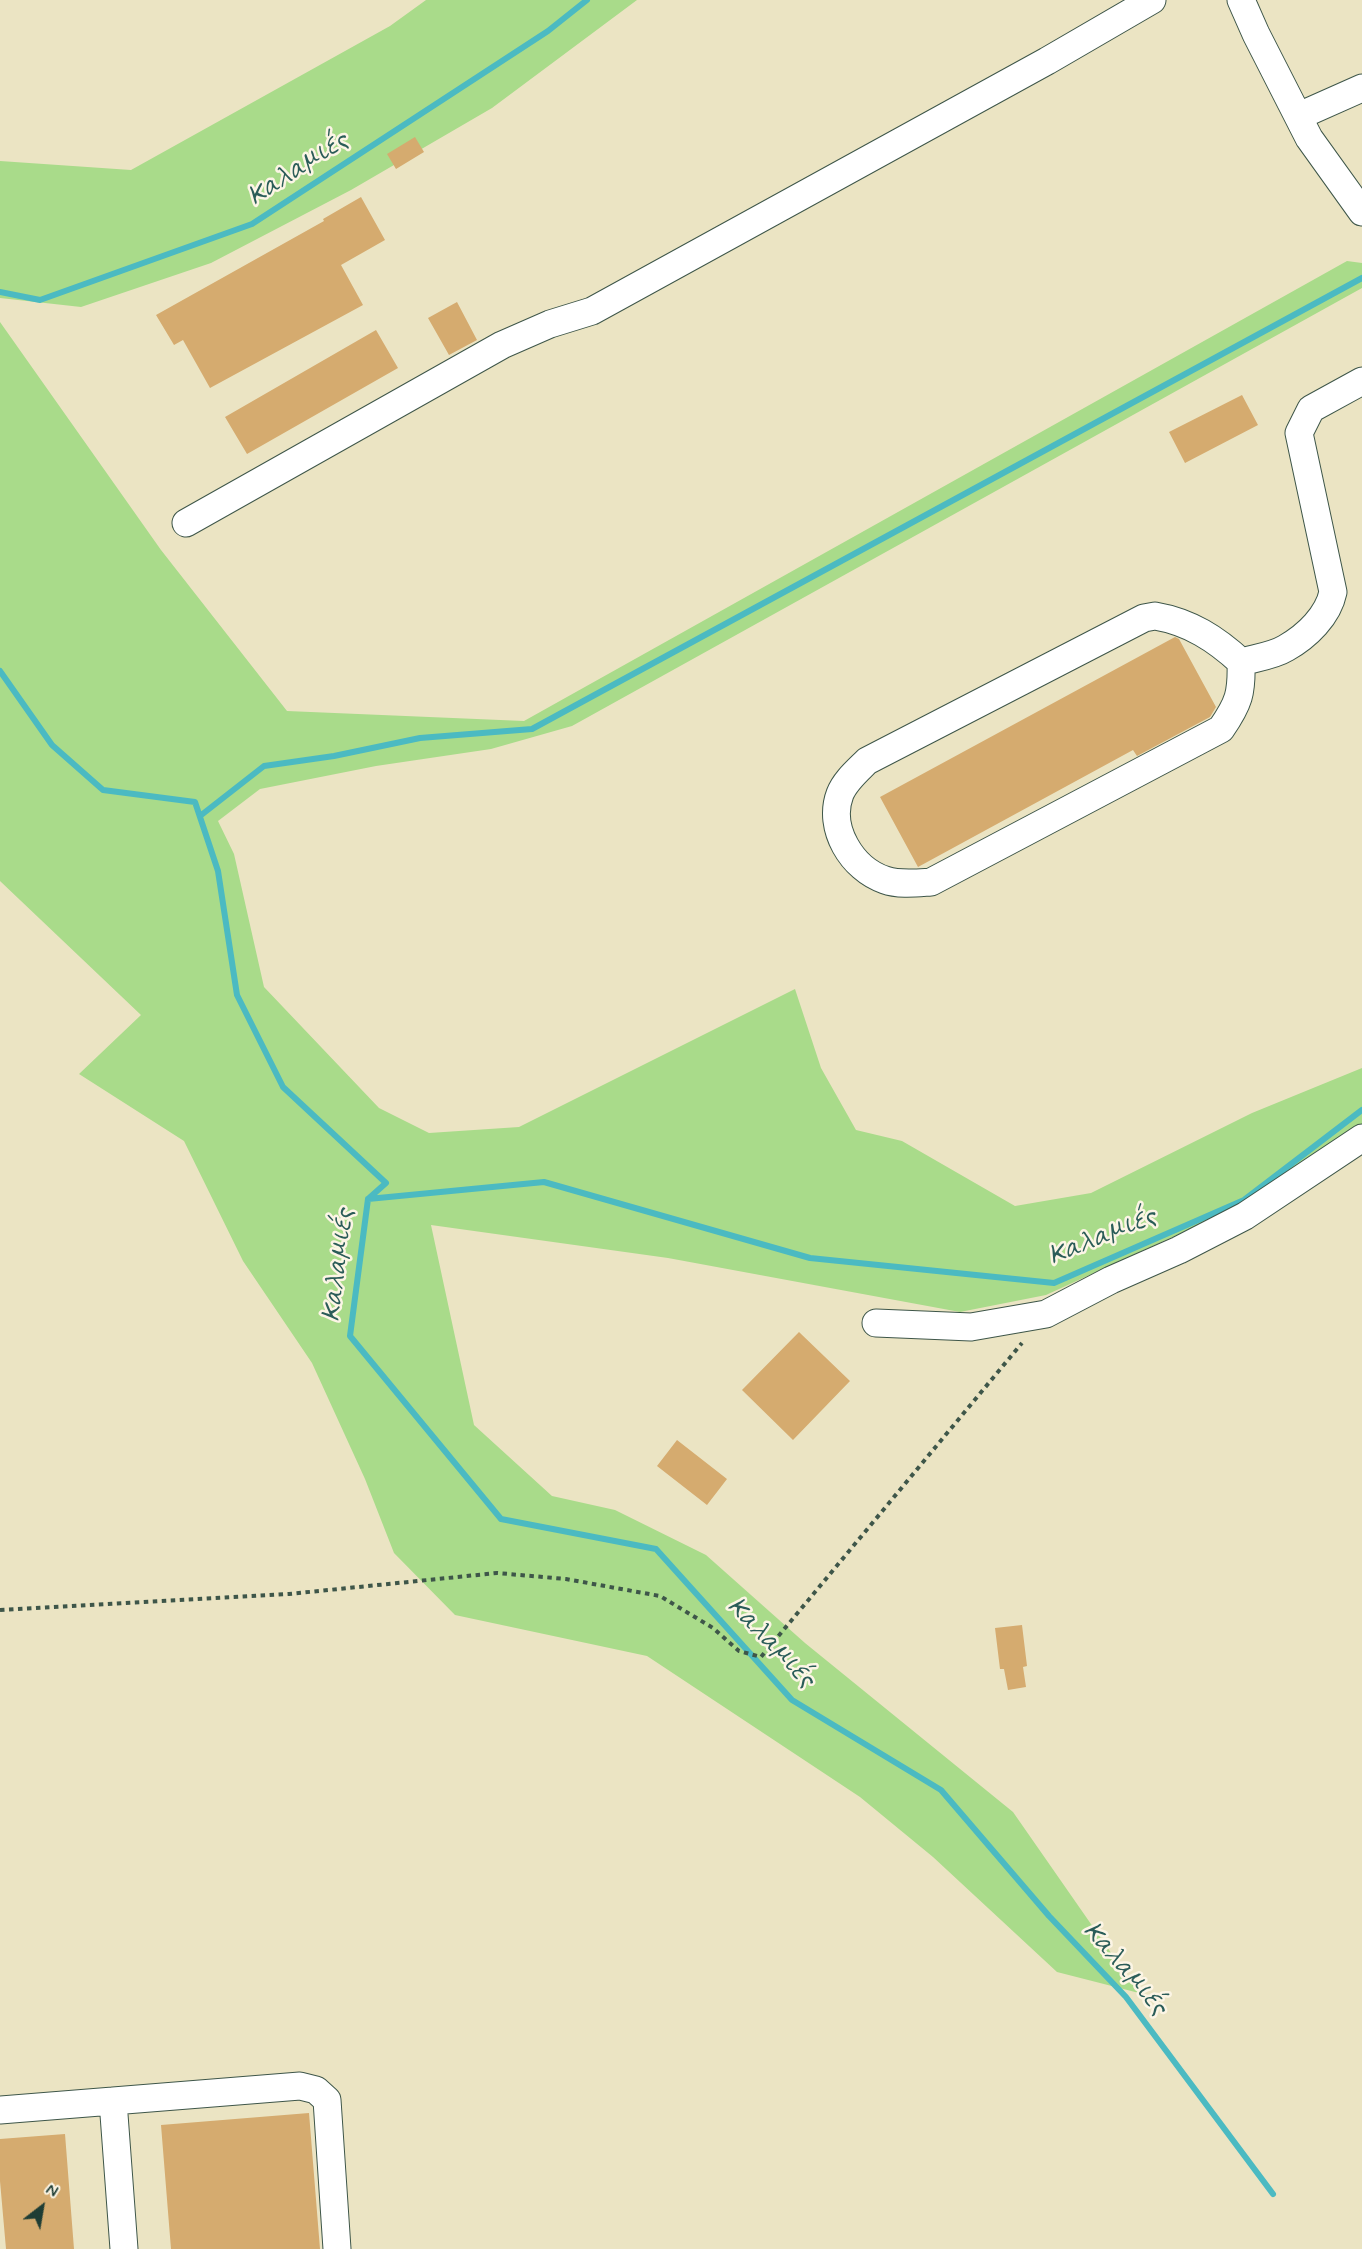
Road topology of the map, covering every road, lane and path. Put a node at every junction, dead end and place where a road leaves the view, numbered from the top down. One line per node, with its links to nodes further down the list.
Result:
1 (1152, 0): 7 (street)
2 (1241, 0): 4 (street)
3 (1358, 89): 4 (street)
4 (1299, 116): 5 (street)
5 (1362, 212)
6 (1362, 381): 8 (street)
7 (186, 523)
8 (1241, 662): 8 (street)
9 (1362, 1138): 10 (street)
10 (876, 1323)
11 (1023, 1341): 12 (path)
12 (0, 1610)
13 (113, 2101): 14 (street); 15 (street); 16 (street)
14 (0, 2110)
15 (124, 2249)
16 (337, 2249)

